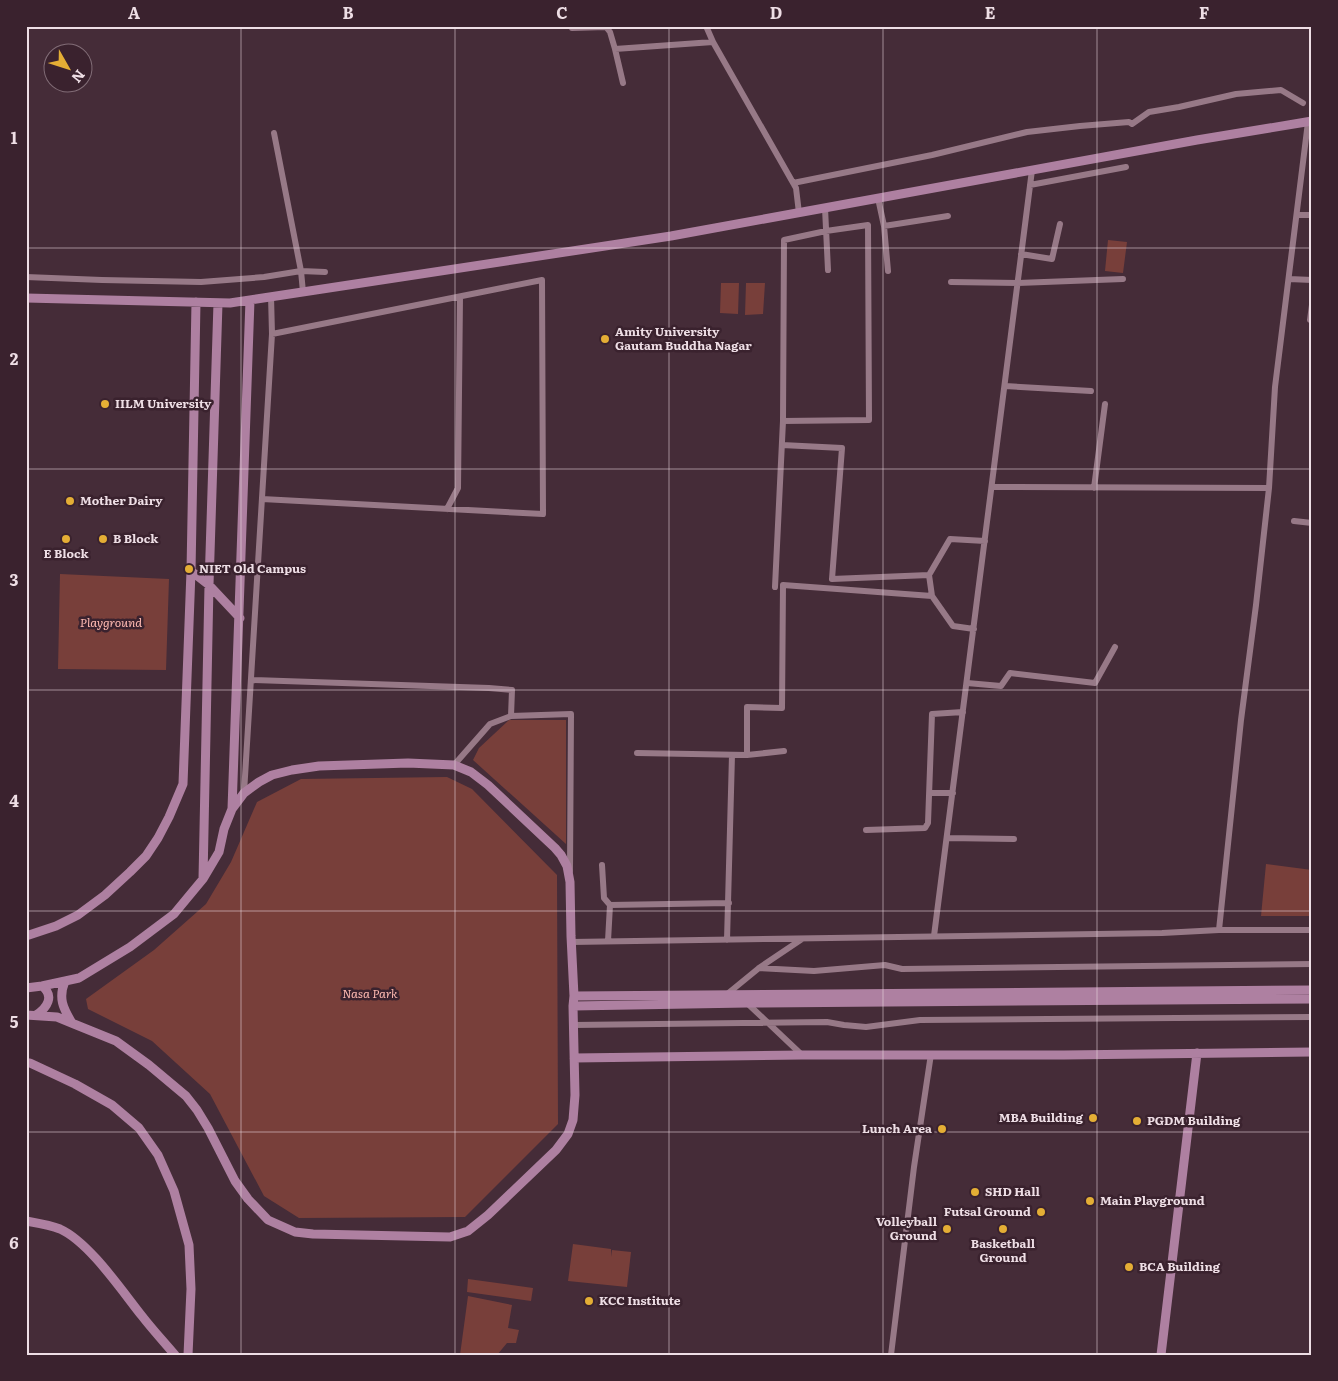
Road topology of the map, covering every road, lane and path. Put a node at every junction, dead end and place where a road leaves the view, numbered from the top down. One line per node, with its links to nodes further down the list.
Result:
1 (706, 26): 3 (street)
2 (572, 28): 4 (street)
3 (713, 42): 4 (street); 12 (street)
4 (615, 49): 5 (street)
5 (623, 83)
6 (1303, 103): 12 (street)
7 (1310, 121): 9 (street); 11 (street)
8 (274, 133): 25 (street)
9 (1309, 140): 17 (street)
10 (1126, 167): 13 (street)
11 (1032, 170): 13 (street); 14 (street)
12 (793, 183): 16 (street)
13 (1030, 185): 23 (street)
14 (878, 198): 15 (street); 21 (street)
15 (825, 208): 16 (street); 22 (street)
16 (799, 213): 34 (street)
17 (1297, 215): 18 (street); 30 (street)
18 (1312, 215)
19 (948, 216): 21 (street)
20 (1060, 224): 23 (street)
21 (884, 226): 26 (street)
22 (826, 231): 24 (street); 47 (street); 47 (street)
23 (1022, 254): 33 (street)
24 (828, 270)
25 (301, 271): 27 (street); 28 (street); 34 (street)
26 (888, 271)
27 (324, 272)
28 (26, 277)
29 (1123, 279): 33 (street)
30 (1289, 279): 31 (street); 51 (street)
31 (1312, 280)
32 (951, 282): 33 (street)
33 (1018, 283): 44 (street)
34 (304, 292): 35 (street)
35 (271, 296): 38 (street); 43 (street)
36 (460, 297): 43 (street); 53 (street); 53 (street)
37 (26, 298): 39 (street)
38 (250, 300): 40 (street); 62 (street)
39 (196, 302): 40 (street); 57 (street)
40 (218, 302): 59 (street)
41 (1312, 305): 42 (street)
42 (1312, 320)
43 (272, 334): 52 (street)
44 (1005, 386): 45 (street); 49 (street)
45 (1090, 391)
46 (1105, 404): 50 (street)
47 (783, 421): 48 (street)
48 (782, 445): 58 (street); 60 (street)
49 (992, 486): 50 (street); 56 (street)
50 (1094, 488): 51 (street)
51 (1269, 488): 86 (street)
52 (262, 499): 53 (street); 65 (street)
53 (448, 509)
54 (1294, 521): 55 (street)
55 (1312, 523)
56 (985, 541): 58 (street); 63 (street)
57 (191, 571): 59 (street); 88 (street)
58 (929, 574): 61 (street)
59 (209, 585): 62 (street); 82 (street)
60 (775, 587)
61 (932, 596): 63 (street); 72 (street)
62 (240, 618): 77 (street)
63 (974, 629): 66 (street)
64 (1115, 647): 66 (street)
65 (251, 680): 68 (street); 74 (street)
66 (967, 683): 67 (street)
67 (963, 712): 75 (street); 76 (street)
68 (511, 716): 73 (street); 83 (street)
69 (784, 751): 72 (street)
70 (637, 752): 71 (street)
71 (732, 754): 72 (street); 84 (street)
72 (747, 755)
73 (454, 765): 74 (street); 83 (street)
74 (244, 793): 77 (street)
75 (929, 793): 76 (street); 78 (street)
76 (953, 793): 79 (street)
77 (232, 810): 82 (street)
78 (866, 830)
79 (947, 838): 80 (street); 89 (street)
80 (1014, 839)
81 (602, 865): 85 (street)
82 (203, 879): 96 (street)
83 (570, 882): 93 (street)
84 (729, 903): 85 (street); 91 (street)
85 (610, 904): 92 (street)
86 (1219, 930): 87 (street); 89 (street)
87 (1312, 930)
88 (26, 936)
89 (934, 936): 90 (street)
90 (803, 939): 91 (street); 95 (street)
91 (727, 940): 92 (street)
92 (608, 941): 93 (street)
93 (571, 942): 102 (street)
94 (1312, 964): 95 (street)
95 (759, 968): 100 (street)
96 (66, 981): 97 (street); 107 (street)
97 (42, 986): 98 (street); 105 (street)
98 (26, 988)
99 (1312, 990): 100 (street)
100 (726, 995): 102 (street)
101 (1312, 999): 103 (street)
102 (574, 1001): 103 (street); 109 (street)
103 (747, 1003): 108 (street)
104 (26, 1014): 105 (street)
105 (36, 1015): 107 (street)
106 (1312, 1017): 108 (street)
107 (72, 1023): 114 (street)
108 (768, 1023): 109 (street); 113 (street)
109 (573, 1025): 114 (street)
110 (1312, 1052): 111 (street)
111 (1197, 1053): 112 (street); 120 (street)
112 (931, 1054): 113 (street); 119 (street)
113 (802, 1055): 114 (street)
114 (574, 1058)
115 (26, 1063): 118 (street)
116 (26, 1221): 117 (street)
117 (174, 1355)
118 (188, 1355)
119 (891, 1355)
120 (1161, 1355)

